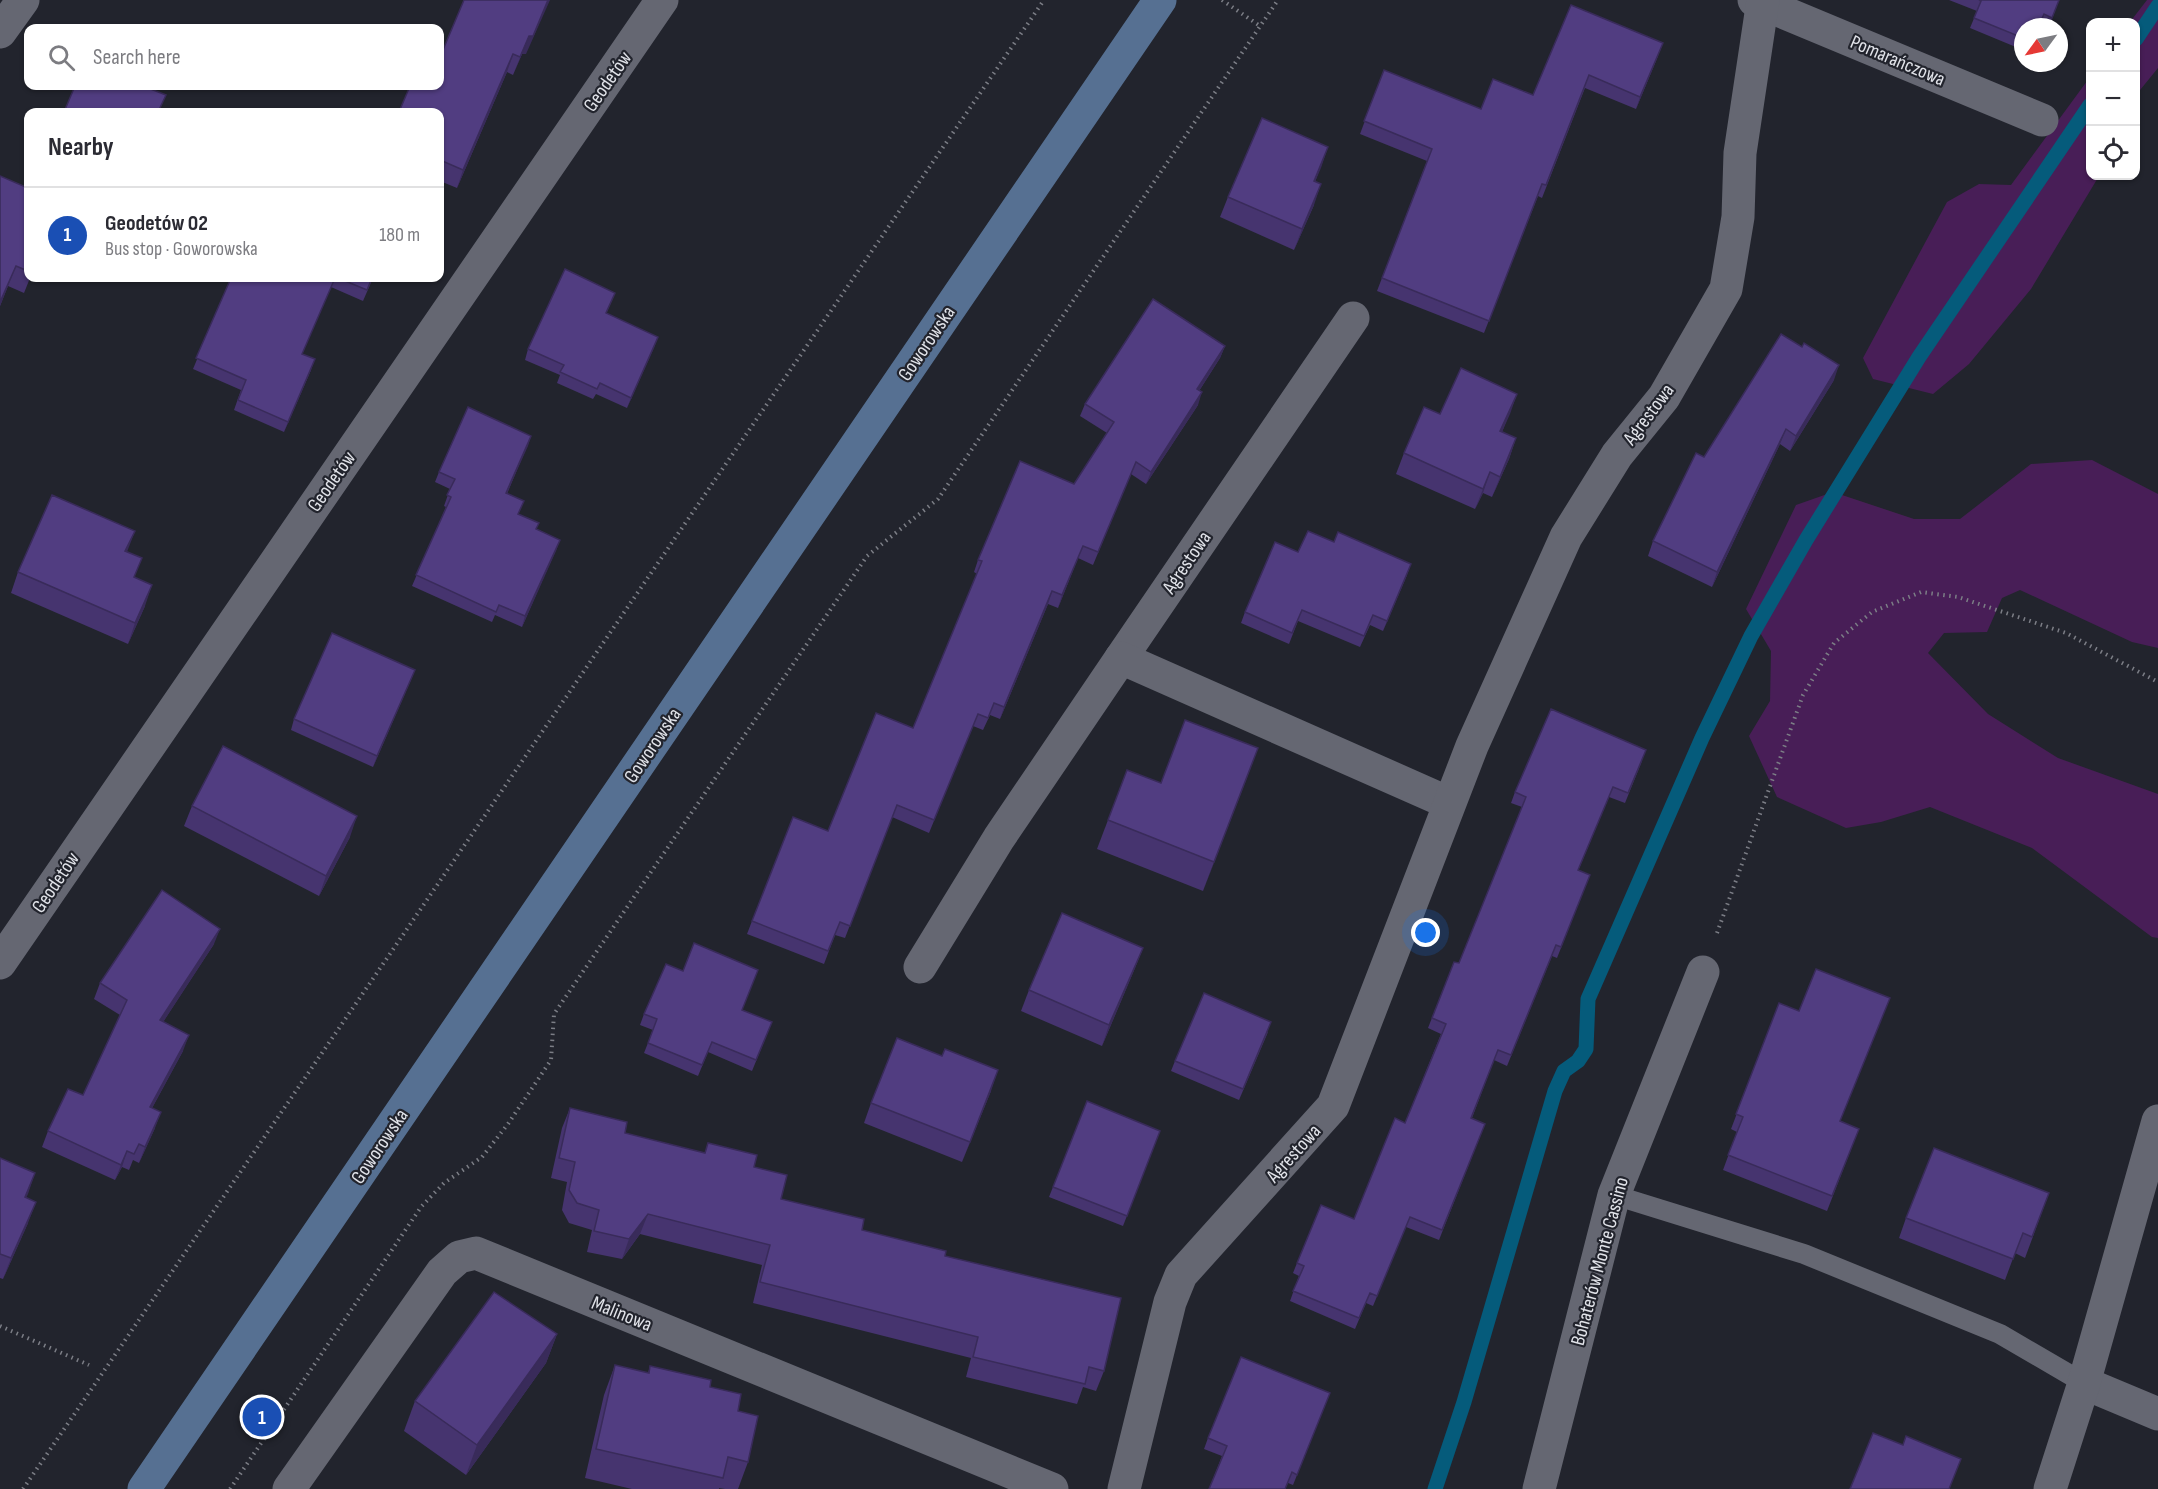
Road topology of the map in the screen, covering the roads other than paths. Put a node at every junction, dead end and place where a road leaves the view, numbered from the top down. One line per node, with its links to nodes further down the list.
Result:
1 (23, 0): 5 (street)
2 (662, 0): 10 (street, Geodetów)
3 (1160, 0): 17 (street, Goworowska)
4 (1760, 1): 6 (street, Pomarańczowa); 9 (street, Agrestowa)
5 (0, 32)
6 (2042, 120)
7 (1353, 318): 8 (street, Agrestowa)
8 (1121, 658): 9 (street); 11 (street, Agrestowa)
9 (1449, 803): 20 (street, Agrestowa)
10 (0, 963)
11 (920, 967)
12 (1703, 972): 14 (street, Bohaterów Monte Cassino)
13 (2158, 1121): 15 (street)
14 (1614, 1195): 15 (lane); 21 (street, Bohaterów Monte Cassino)
15 (2084, 1383): 16 (street); 22 (street)
16 (2158, 1414)
17 (144, 1489)
18 (289, 1489): 19 (street, Malinowa)
19 (1052, 1489)
20 (1124, 1489)
21 (1539, 1489)
22 (2050, 1489)

